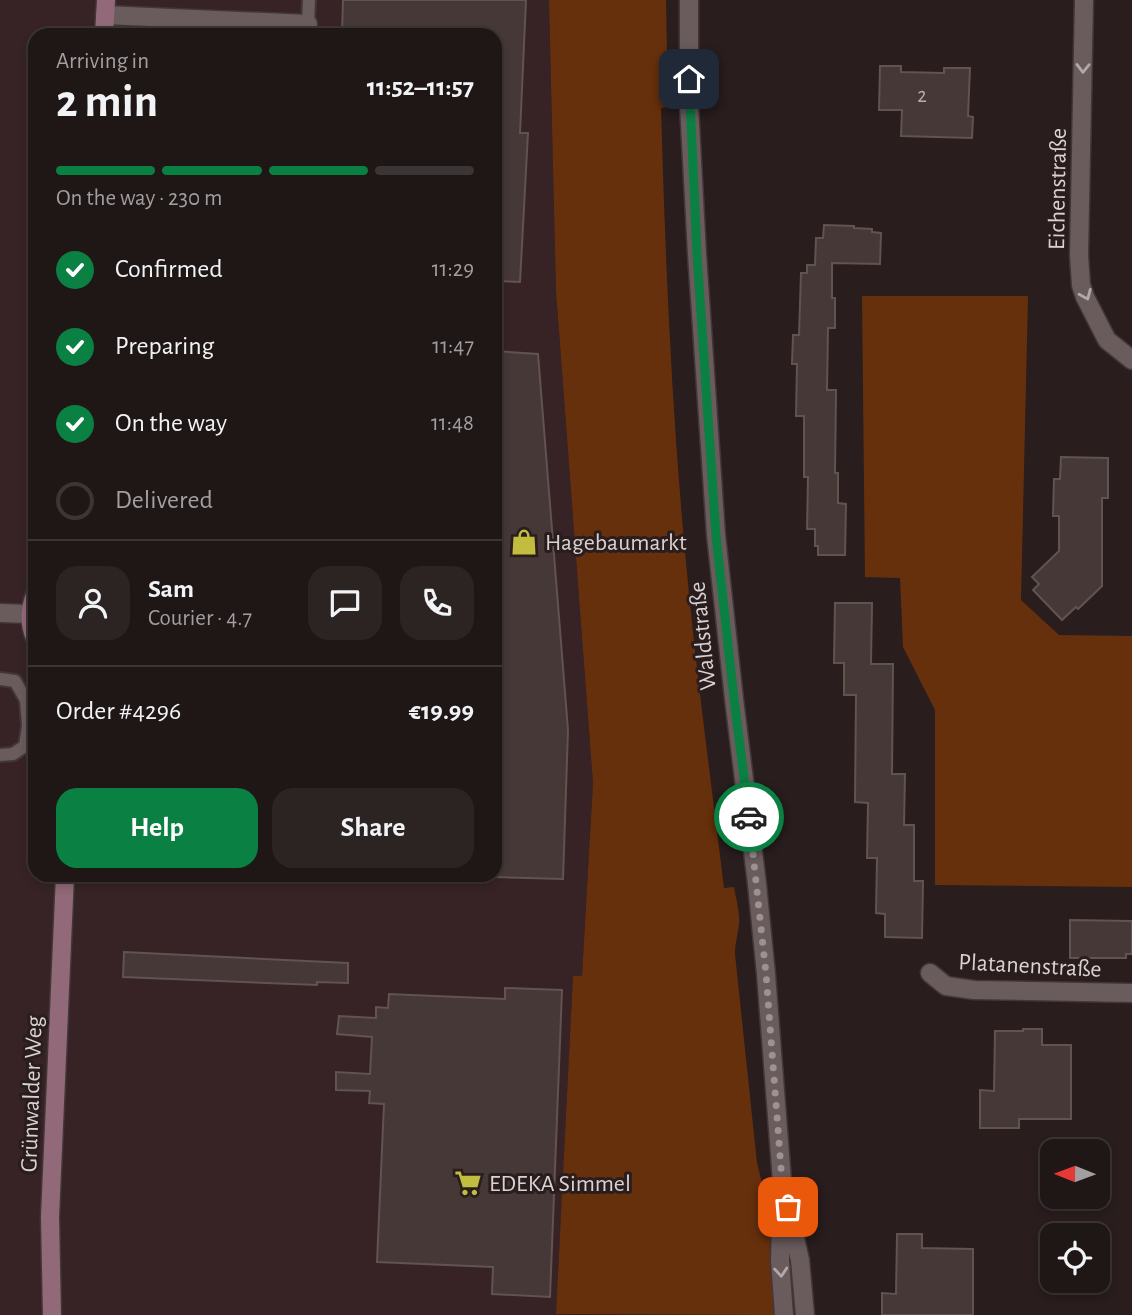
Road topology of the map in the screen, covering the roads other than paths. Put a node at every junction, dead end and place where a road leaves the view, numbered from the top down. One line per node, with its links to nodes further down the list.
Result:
1 (309, 0): 5 (lane)
2 (689, 0): 15 (street, Waldstraße)
3 (1084, 0): 7 (street, Eichenstraße, one-way to 7)
4 (106, 7): 5 (street); 6 (main road)
5 (308, 24)
6 (104, 28)
7 (1132, 360)
8 (0, 613): 9 (street)
9 (28, 614)
10 (0, 679): 11 (lane)
11 (0, 755)
12 (65, 882): 16 (main road, Grünwalder Weg)
13 (930, 974): 14 (street, Platanenstraße)
14 (1132, 993)
15 (782, 1181): 17 (street, Waldstraße, one-way to 17); 18 (street, Waldstraße)
16 (52, 1315)
17 (784, 1315)
18 (805, 1315)

